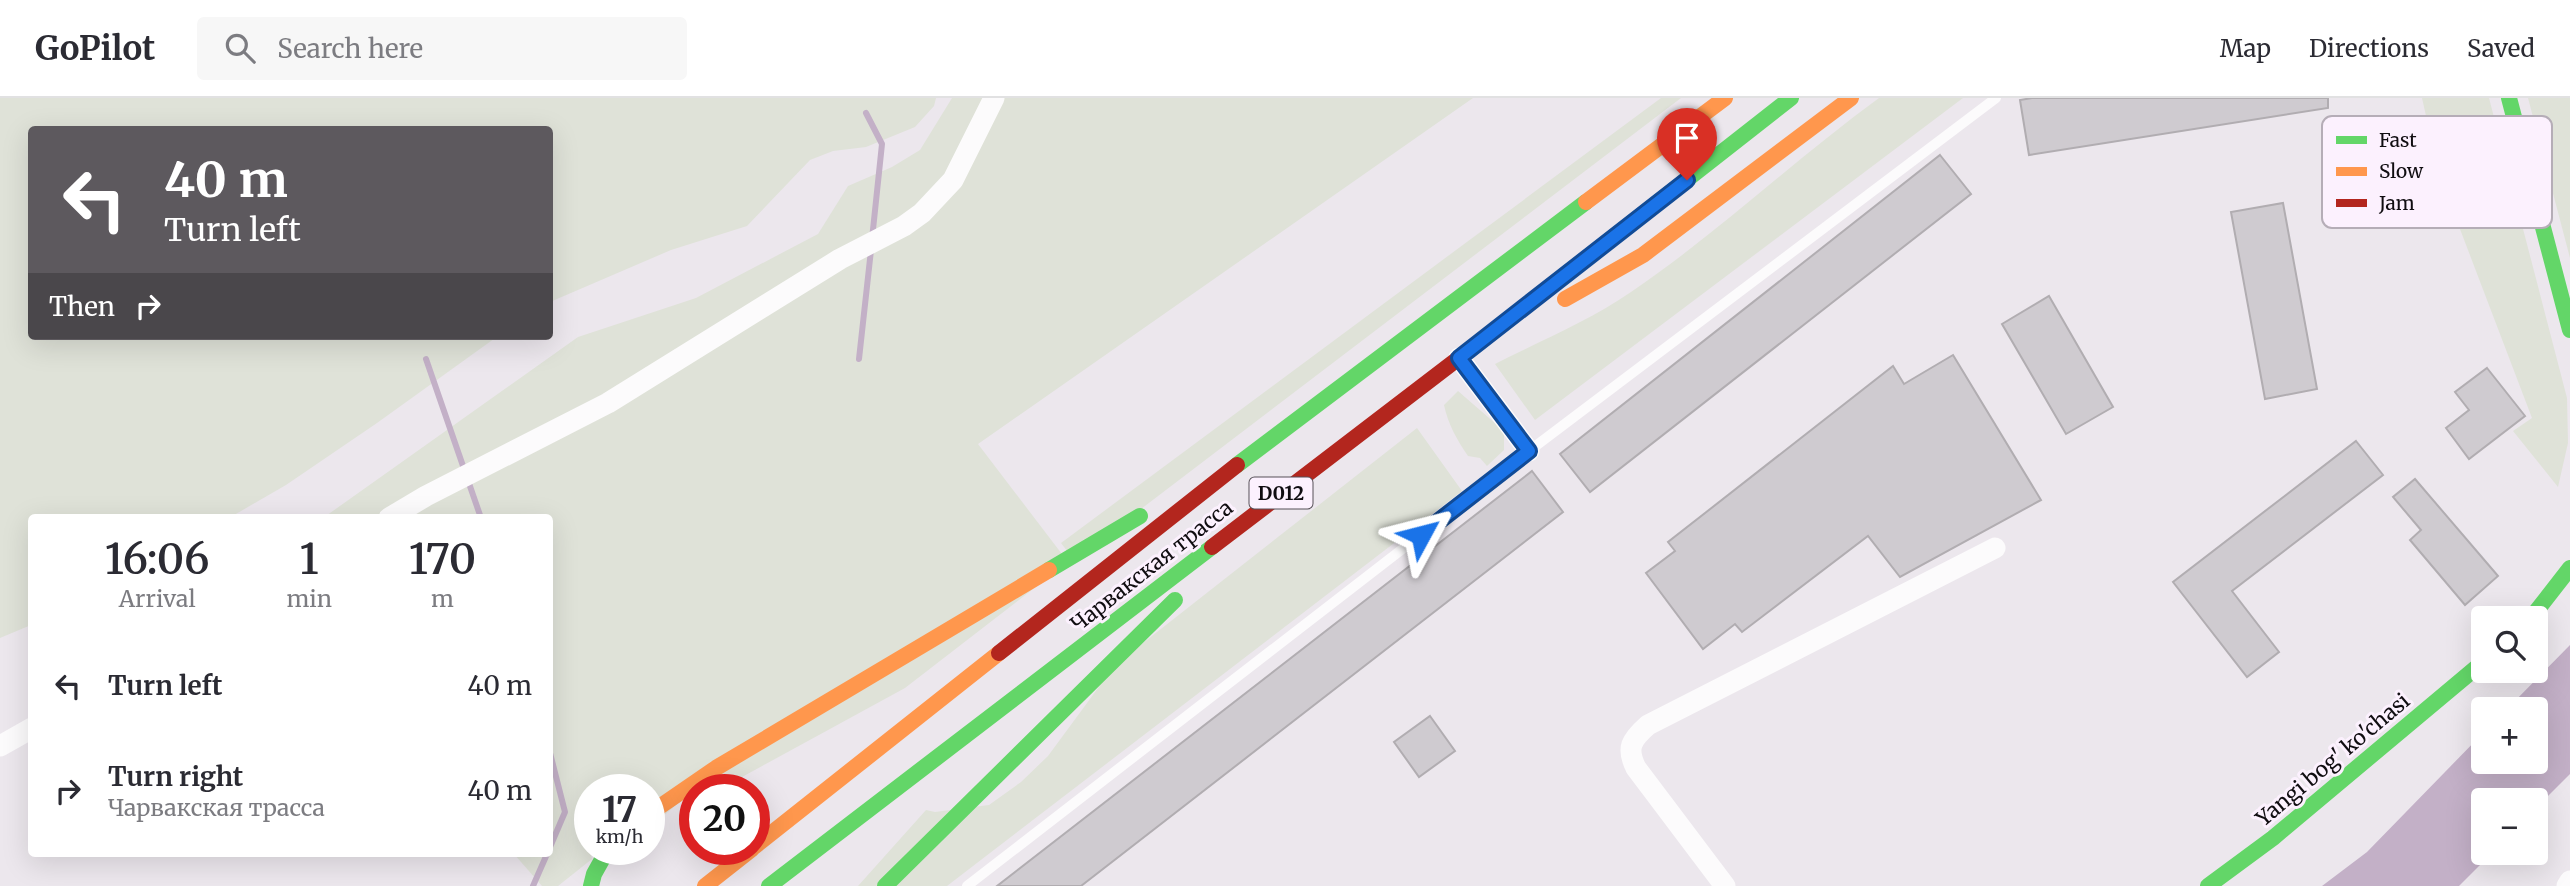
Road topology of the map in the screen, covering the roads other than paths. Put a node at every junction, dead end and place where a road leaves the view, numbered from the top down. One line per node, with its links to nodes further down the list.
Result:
1 (994, 98): 14 (street)
2 (1725, 98): 11 (main road, Чарвакская трасса / D012)
3 (1791, 98): 10 (main road, Чарвакская трасса / D012)
4 (1851, 98): 10 (main road)
5 (1996, 98): 12 (lane)
6 (2509, 98): 7 (main road)
7 (2514, 116)
8 (2543, 228): 9 (main road)
9 (2570, 330)
10 (1459, 358): 12 (street); 13 (main road, Чарвакская трасса / D012)
11 (1266, 442): 21 (main road); 22 (main road, Чарвакская трасса / D012)
12 (1529, 451): 30 (lane)
13 (1296, 481): 28 (main road, Чарвакская трасса / D012); 29 (main road)
14 (396, 514)
15 (1995, 548): 31 (street)
16 (2570, 568): 17 (main road)
17 (2540, 606)
18 (2471, 672): 32 (main road, Yangi bog' ko'chasi)
19 (28, 730): 20 (street)
20 (0, 747)
21 (665, 803)
22 (770, 835)
23 (599, 865): 26 (main road)
24 (732, 865): 27 (main road, Чарвакская трасса / D012)
25 (2570, 881): 33 (street)
26 (591, 886)
27 (705, 886)
28 (769, 886)
29 (885, 886)
30 (967, 886)
31 (1725, 886)
32 (2208, 886)
33 (2567, 886)

